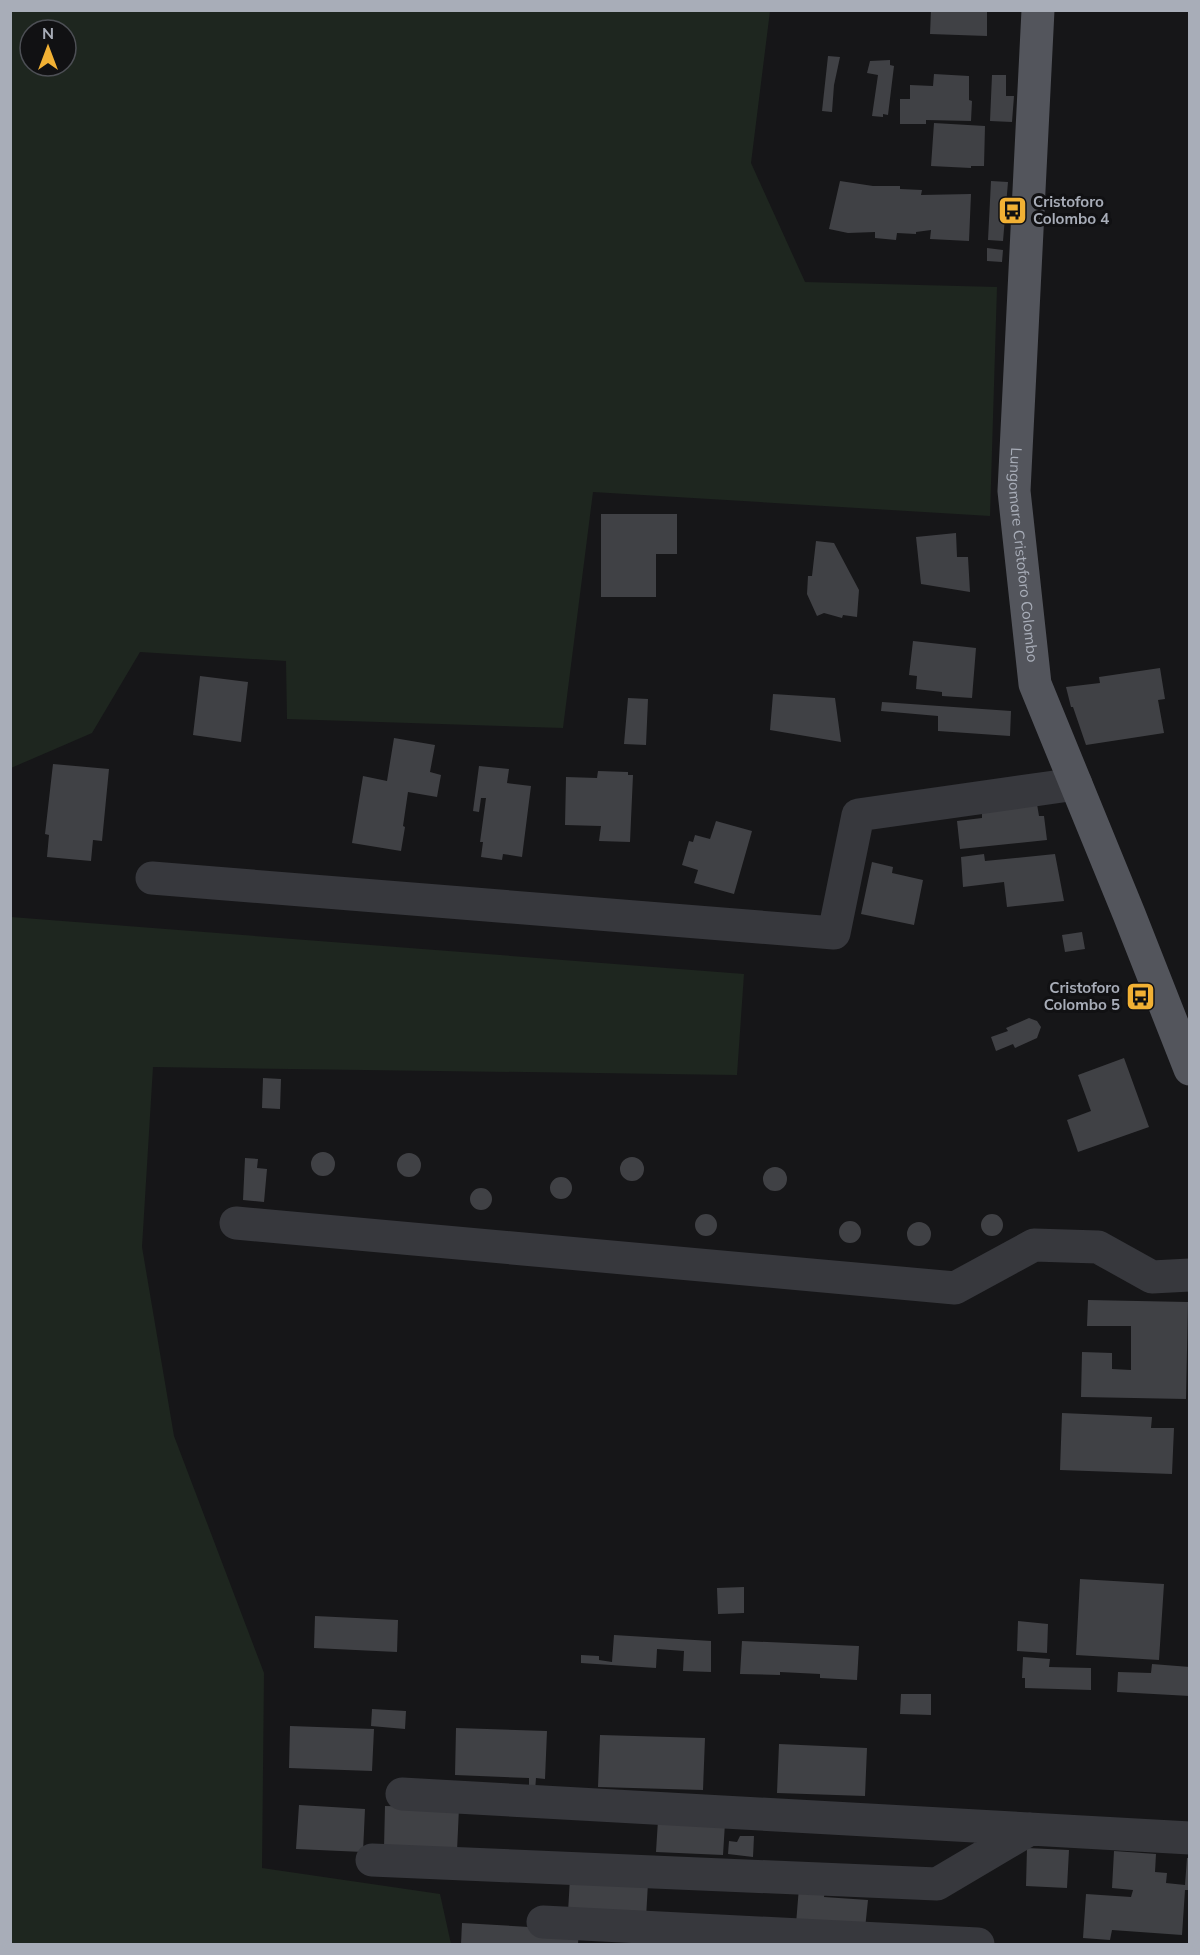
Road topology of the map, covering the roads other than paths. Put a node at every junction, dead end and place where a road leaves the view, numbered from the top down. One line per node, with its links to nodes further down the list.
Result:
1 (1038, 10): 2 (main road, Lungomare Cristoforo Colombo)
2 (1076, 784): 3 (street); 4 (main road, Lungomare Cristoforo Colombo)
3 (152, 878)
4 (1190, 1069)
5 (236, 1223): 6 (street)
6 (1190, 1275)
7 (402, 1794): 8 (street)
8 (1030, 1829): 9 (street); 10 (street)
9 (1190, 1838)
10 (372, 1860)
11 (543, 1922): 12 (street)
12 (978, 1944)

